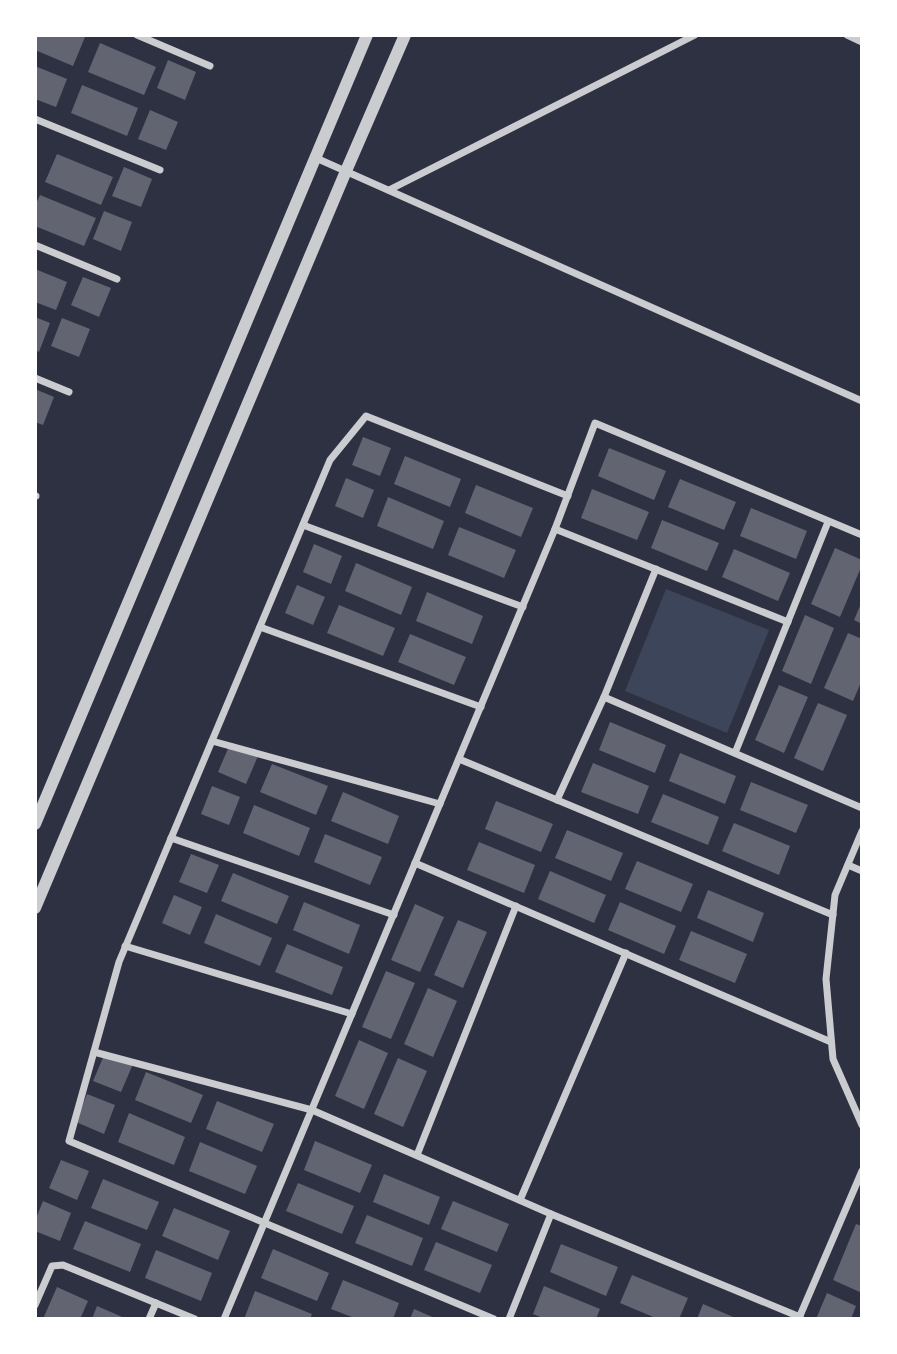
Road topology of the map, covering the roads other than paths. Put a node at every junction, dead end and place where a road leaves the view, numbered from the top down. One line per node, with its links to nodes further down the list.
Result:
1 (136, 35): 7 (street)
2 (367, 35): 9 (street)
3 (405, 35): 11 (street)
4 (695, 35): 12 (street)
5 (847, 35): 6 (street)
6 (862, 41)
7 (210, 66)
8 (35, 119): 10 (street)
9 (316, 158): 11 (street); 35 (street)
10 (160, 170)
11 (346, 171): 12 (street); 42 (street)
12 (390, 190): 17 (street)
13 (35, 245): 14 (street)
14 (117, 279)
15 (35, 378): 16 (street)
16 (69, 392)
17 (862, 401)
18 (568, 496): 19 (street); 20 (street); 21 (street)
19 (828, 522): 22 (street); 25 (street)
20 (303, 525): 24 (street); 26 (street)
21 (555, 529): 23 (street); 24 (street)
22 (862, 535)
23 (656, 569): 25 (street); 27 (street)
24 (523, 607): 28 (street)
25 (788, 622): 30 (street)
26 (260, 627): 28 (street); 29 (street)
27 (604, 697): 30 (street); 32 (street)
28 (481, 707): 31 (street)
29 (212, 741): 33 (street); 37 (street)
30 (734, 753): 34 (street)
31 (459, 759): 32 (street); 33 (street)
32 (557, 800): 44 (street)
33 (440, 804): 38 (street)
34 (862, 808)
35 (35, 824)
36 (862, 831): 39 (street)
37 (171, 838): 43 (street); 45 (street)
38 (415, 863): 41 (street); 43 (street)
39 (848, 865): 40 (street); 44 (street)
40 (862, 871)
41 (516, 906): 46 (street); 52 (street)
42 (35, 908)
43 (394, 915): 47 (street)
44 (833, 915): 48 (street)
45 (125, 946): 47 (street); 49 (street)
46 (626, 953): 48 (street); 54 (street)
47 (352, 1014): 50 (street)
48 (831, 1042): 51 (street)
49 (94, 1052): 50 (street); 56 (street)
50 (312, 1110): 52 (street); 56 (street)
51 (862, 1125)
52 (417, 1155): 54 (street)
53 (862, 1171): 59 (street)
54 (520, 1200): 55 (street)
55 (551, 1213): 59 (street); 64 (street)
56 (264, 1223): 62 (street); 63 (street)
57 (156, 1303): 58 (street); 60 (street); 61 (street)
58 (35, 1305)
59 (799, 1318)
60 (149, 1319)
61 (195, 1319)
62 (224, 1319)
63 (494, 1319)
64 (509, 1319)

